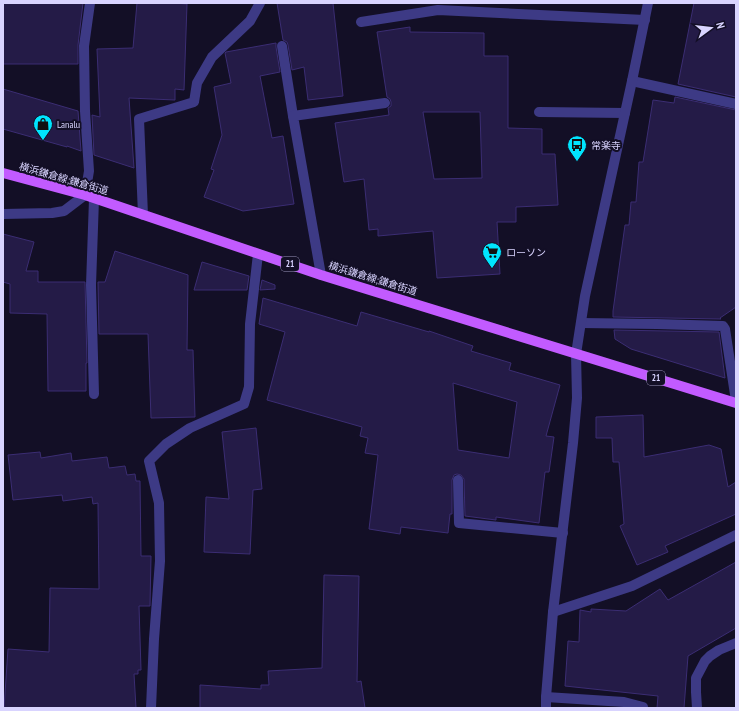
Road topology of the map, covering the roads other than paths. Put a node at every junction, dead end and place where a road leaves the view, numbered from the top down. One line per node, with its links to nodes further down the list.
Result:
1 (90, 3): 14 (street)
2 (260, 3): 16 (street)
3 (648, 3): 4 (street)
4 (645, 20): 5 (street); 7 (street)
5 (361, 22)
6 (282, 46): 12 (street)
7 (632, 81): 9 (street); 11 (street)
8 (385, 104): 12 (street)
9 (736, 104)
10 (539, 112): 11 (street)
11 (625, 113): 19 (street)
12 (293, 116): 18 (street)
13 (3, 173): 14 (main road, 横浜鎌倉線;鎌倉街道 / 21)
14 (89, 197): 15 (street); 16 (main road, 横浜鎌倉線;鎌倉街道 / 21); 21 (street)
15 (3, 214)
16 (143, 215): 17 (main road, 横浜鎌倉線;鎌倉街道 / 21)
17 (258, 254): 18 (main road, 横浜鎌倉線;鎌倉街道 / 21); 30 (street)
18 (321, 275): 20 (main road, 横浜鎌倉線;鎌倉街道 / 21)
19 (581, 323): 20 (street); 22 (street)
20 (576, 354): 22 (main road, 横浜鎌倉線;鎌倉街道 / 21); 24 (street)
21 (94, 394)
22 (736, 402)
23 (458, 480): 24 (street)
24 (563, 533): 26 (street)
25 (736, 535): 26 (street)
26 (553, 612): 28 (street)
27 (736, 643): 32 (street)
28 (546, 696): 29 (street); 31 (street)
29 (643, 707)
30 (151, 708)
31 (546, 708)
32 (697, 708)

